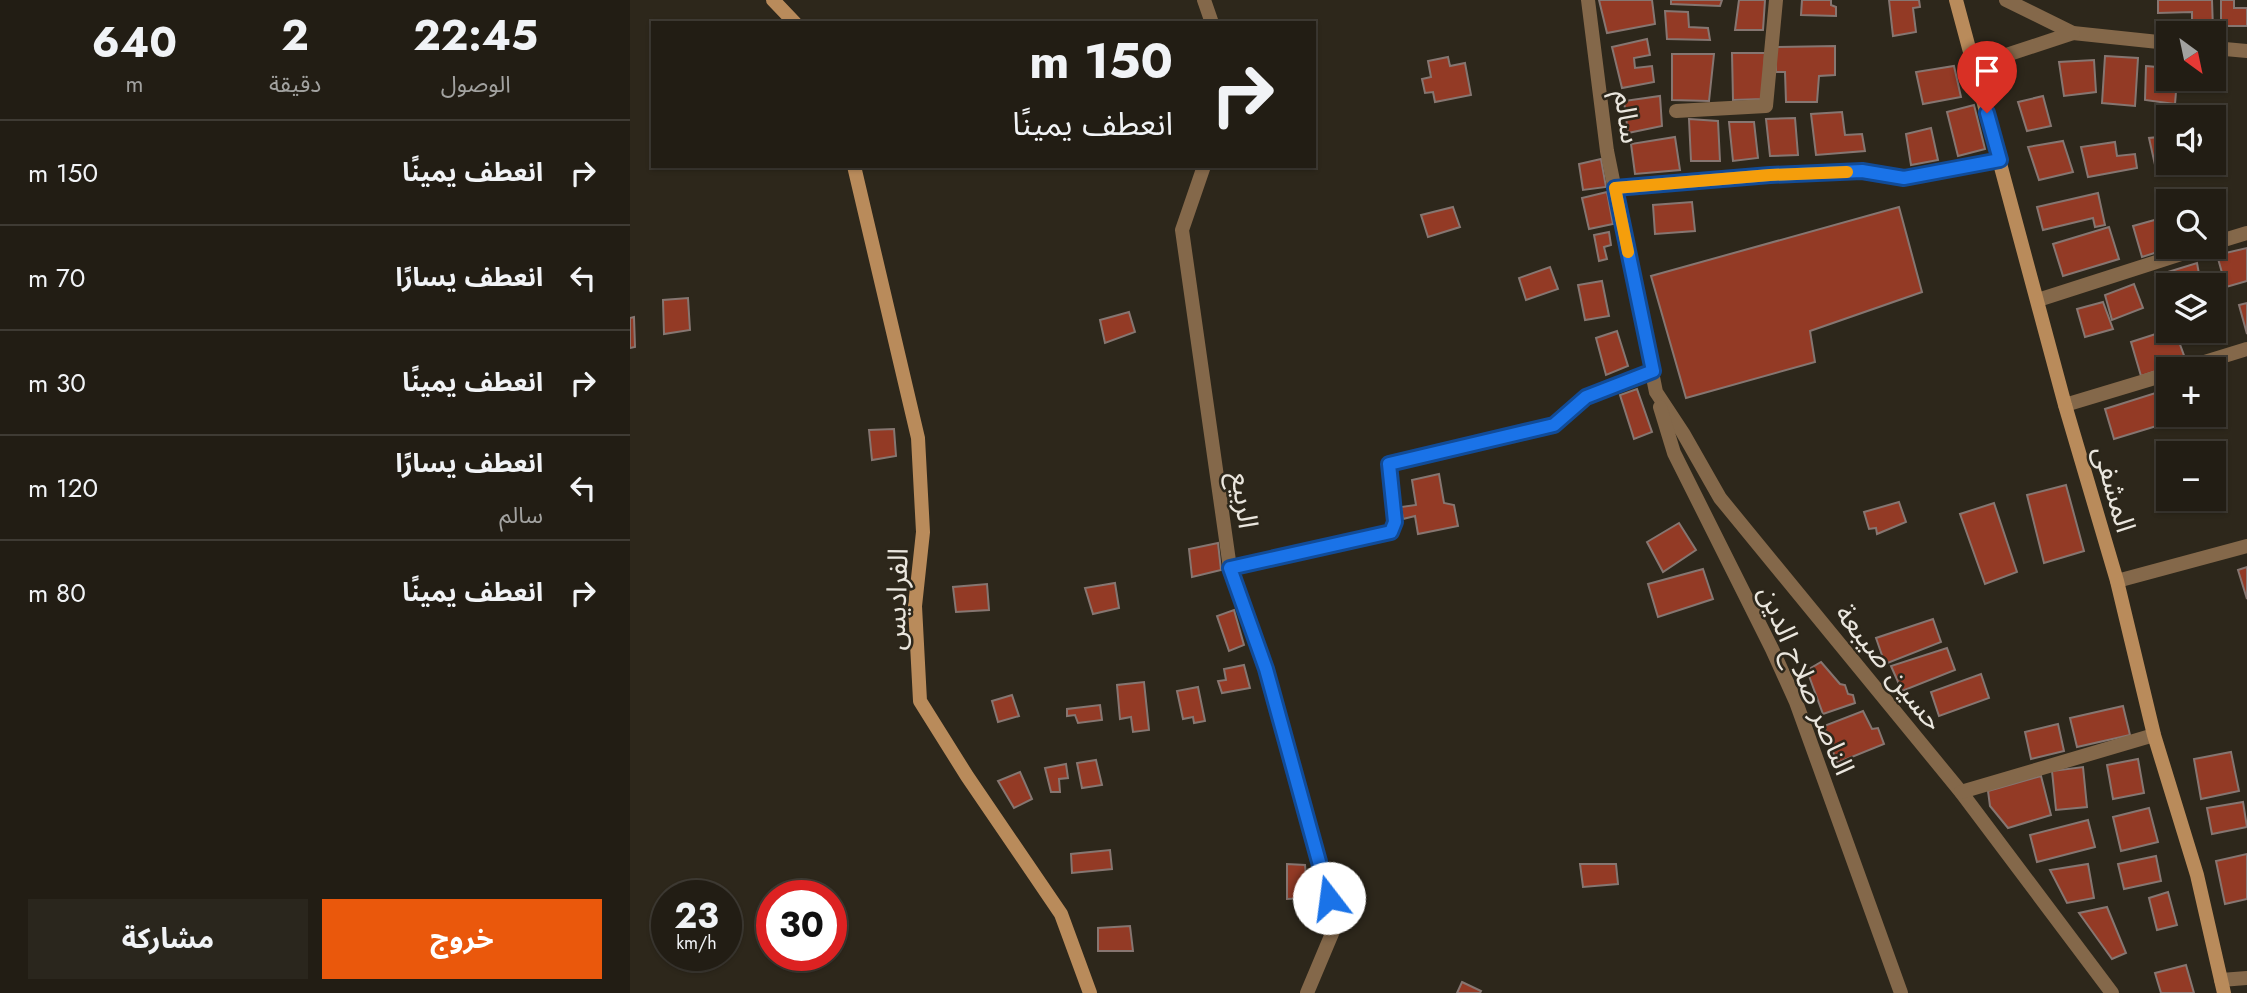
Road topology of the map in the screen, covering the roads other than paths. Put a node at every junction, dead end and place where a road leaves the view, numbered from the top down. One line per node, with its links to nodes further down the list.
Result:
1 (773, 0): 7 (street)
2 (1204, 0): 8 (street)
3 (1588, 0): 18 (street, سالم)
4 (1776, 0): 14 (street)
5 (1956, 0): 13 (street, المشفى)
6 (2006, 0): 9 (street)
7 (792, 21)
8 (1211, 21)
9 (2073, 33): 10 (street); 13 (street)
10 (2156, 42)
11 (2226, 49): 12 (street)
12 (2247, 51)
13 (1973, 65): 15 (street, المشفى)
14 (1676, 111)
15 (2000, 160): 18 (street); 22 (street, المشفى)
16 (853, 168): 36 (street, الفراديس)
17 (1203, 168): 30 (street, الربيع)
18 (1615, 188): 25 (street, سالم)
19 (2247, 233): 20 (street)
20 (2226, 239)
21 (2166, 259): 22 (street)
22 (2038, 300): 28 (street, المشفى)
23 (2247, 349): 24 (street)
24 (2221, 357)
25 (1652, 367): 27 (street, حسين صيبعة); 30 (street)
26 (2156, 378): 28 (street)
27 (1656, 392): 33 (street, حسين صيبعة); 38 (street, الناصر صلاح الدين)
28 (2065, 405): 31 (street, المشفى)
29 (2247, 546): 31 (street)
30 (1230, 568): 37 (street, الربيع)
31 (2117, 581): 32 (street, المشفى)
32 (2154, 735): 33 (street); 35 (street, المشفى)
33 (1961, 792): 39 (street, حسين صيبعة)
34 (2247, 978): 35 (street)
35 (2223, 987)
36 (1090, 993)
37 (1307, 993)
38 (1901, 993)
39 (2112, 993)

